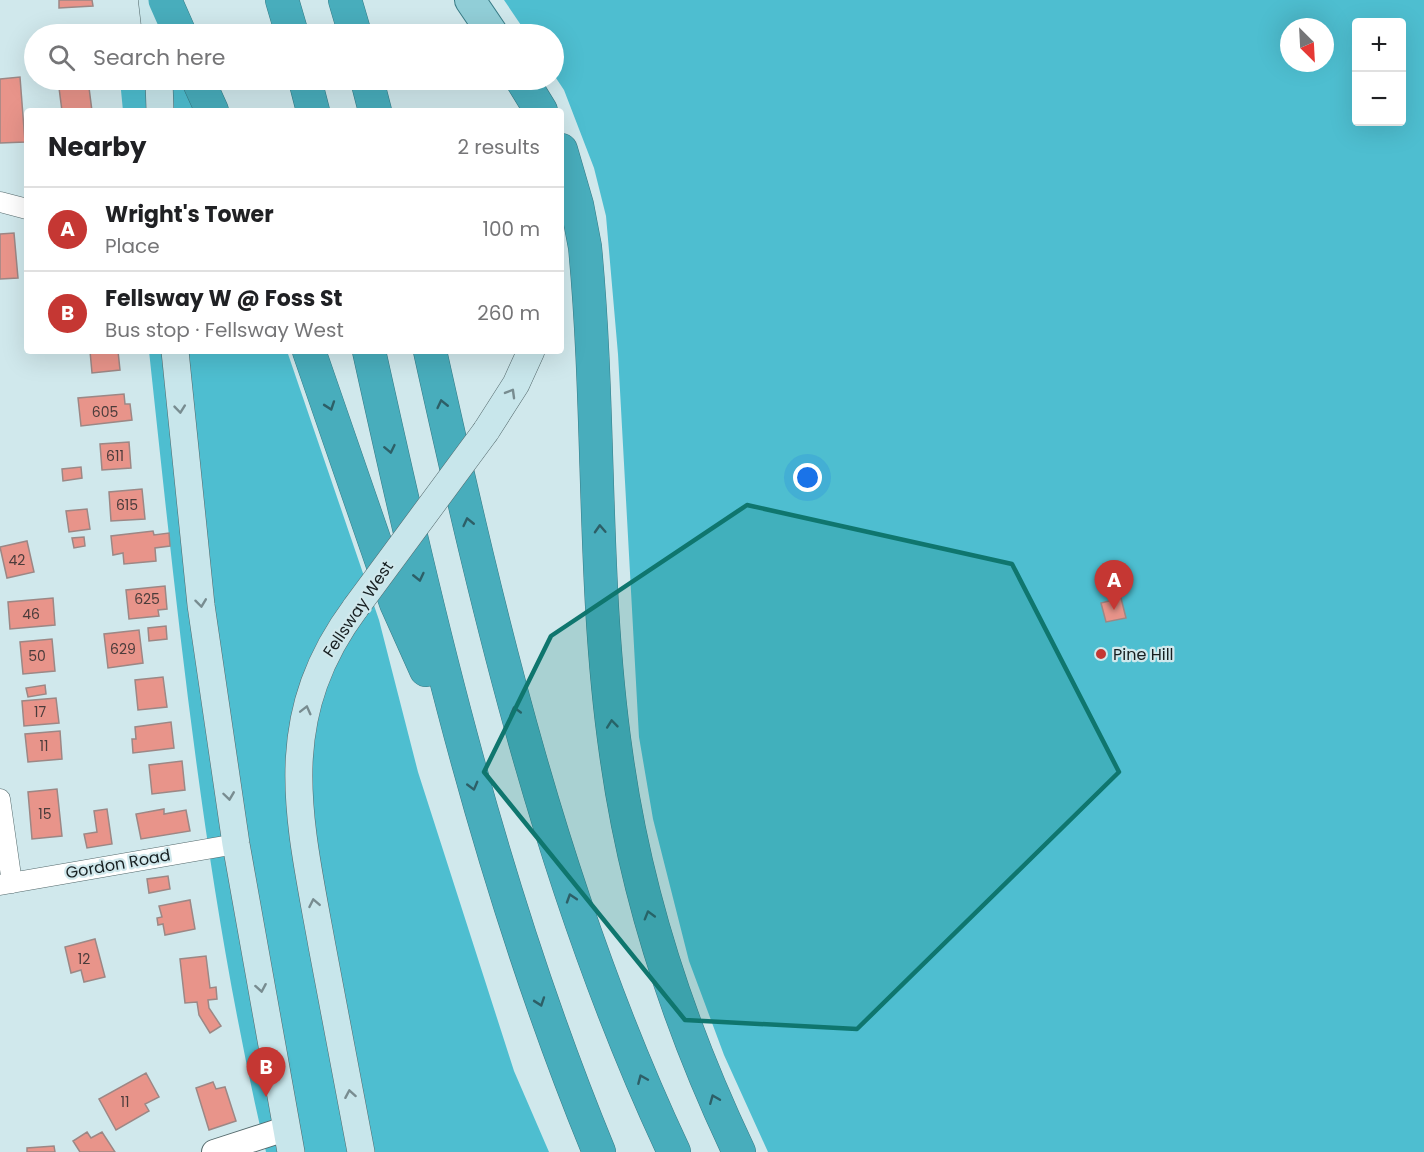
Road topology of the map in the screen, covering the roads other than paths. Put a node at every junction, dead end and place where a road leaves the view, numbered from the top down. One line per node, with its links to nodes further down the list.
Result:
1 (152, 0): 6 (main road)
2 (165, 0): 7 (highway)
3 (282, 0): 8 (highway)
4 (345, 0): 9 (highway)
5 (470, 0): 10 (main road)
6 (155, 24)
7 (176, 24)
8 (289, 24)
9 (352, 24)
10 (486, 24)
11 (159, 90): 17 (main road)
12 (203, 90): 18 (highway)
13 (307, 90): 19 (highway)
14 (370, 90): 20 (highway)
15 (525, 90): 21 (main road)
16 (528, 90): 22 (highway)
17 (160, 108)
18 (211, 108)
19 (312, 108)
20 (374, 108)
21 (532, 108)
22 (540, 108)
23 (564, 160): 40 (highway, one-way to 23)
24 (0, 202): 25 (street)
25 (24, 208)
26 (175, 354): 33 (main road, one-way to 33)
27 (310, 354): 31 (highway, one-way to 31)
28 (370, 354): 31 (highway, one-way to 31)
29 (431, 354): 39 (highway, one-way to 29)
30 (530, 354): 37 (main road, Fellsway West, one-way to 30, bridge)
31 (463, 750): 38 (highway, one-way to 38)
32 (0, 799): 34 (street)
33 (236, 844): 34 (street, Gordon Road); 35 (main road, one-way to 35)
34 (6, 884)
35 (288, 1140): 36 (street)
36 (214, 1152)
37 (361, 1152)
38 (599, 1152)
39 (674, 1152)
40 (739, 1152)

